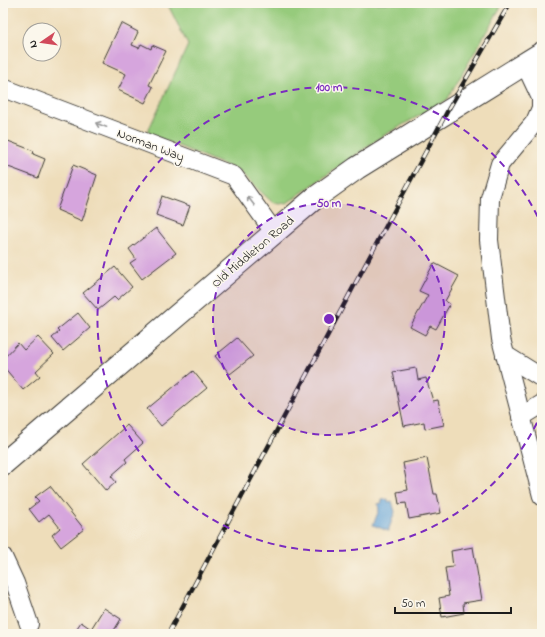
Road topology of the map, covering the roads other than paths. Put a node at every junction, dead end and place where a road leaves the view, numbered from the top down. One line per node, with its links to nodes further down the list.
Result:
1 (525, 64): 3 (street, Old Middleton Road); 4 (street)
2 (3, 88): 3 (street, Norman Way, one-way to 2)
3 (274, 232): 8 (street, Old Middleton Road)
4 (505, 355): 5 (street); 7 (street)
5 (542, 378)
6 (542, 404): 7 (street)
7 (521, 417): 9 (street)
8 (3, 464)
9 (542, 496)
10 (3, 557): 11 (street)
11 (29, 624)

